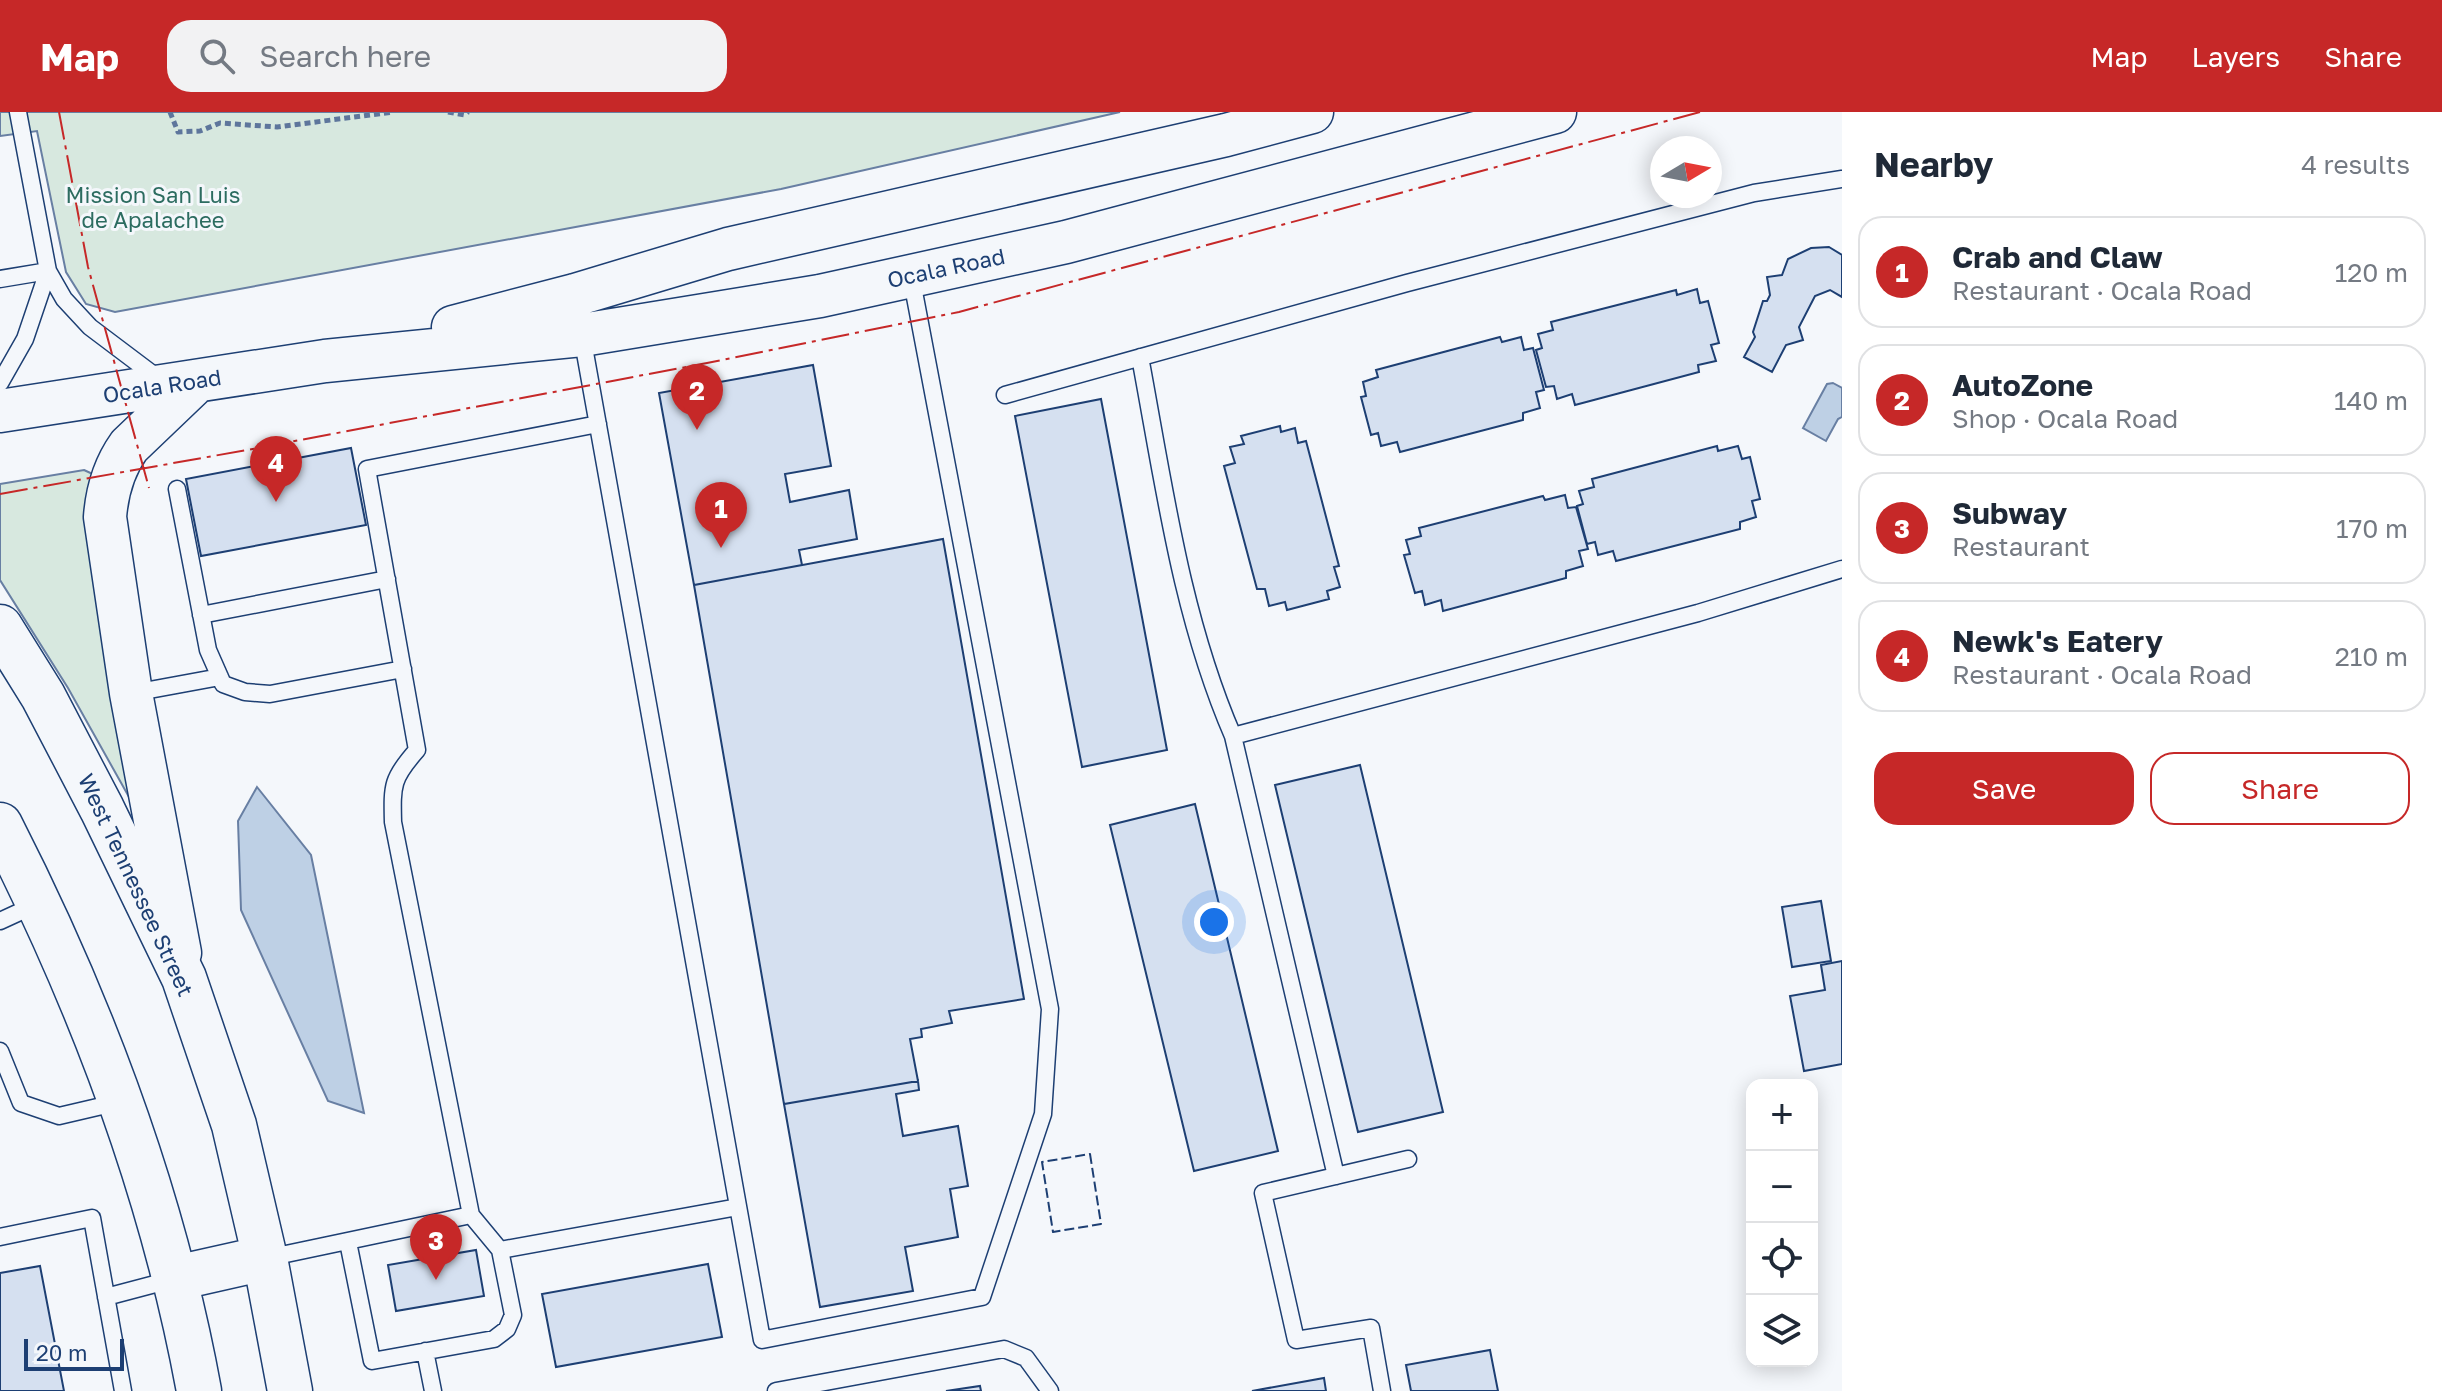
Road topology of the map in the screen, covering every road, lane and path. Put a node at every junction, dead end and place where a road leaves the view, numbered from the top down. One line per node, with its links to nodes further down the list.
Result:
1 (18, 112): 10 (lane)
2 (170, 112): 3 (path)
3 (393, 112)
4 (448, 112): 5 (path)
5 (468, 112)
6 (1312, 112): 9 (main road, Ocala Road)
7 (1555, 112): 11 (main road, Ocala Road)
8 (1842, 179): 14 (lane)
9 (898, 212): 11 (main road); 13 (main road, Ocala Road)
10 (48, 271): 12 (lane); 15 (lane); 16 (lane)
11 (910, 276): 13 (main road, Ocala Road); 36 (lane)
12 (0, 279)
13 (579, 315): 16 (main road, Ocala Road); 19 (lane)
14 (1140, 357): 17 (lane); 28 (lane)
15 (0, 383)
16 (182, 383): 18 (main road, Ocala Road); 27 (main road)
17 (1005, 395)
18 (0, 411)
19 (598, 424): 22 (lane); 36 (lane)
20 (177, 489): 23 (lane)
21 (1842, 569): 28 (lane)
22 (387, 579): 23 (lane); 25 (lane)
23 (201, 615): 26 (lane)
24 (0, 627): 31 (main road, West Tennessee Street)
25 (403, 669): 26 (lane); 37 (lane)
26 (220, 677): 27 (lane)
27 (131, 693): 31 (main road)
28 (1233, 736): 35 (lane)
29 (0, 825): 30 (main road)
30 (18, 912): 33 (main road)
31 (184, 978): 41 (main road, West Tennessee Street)
32 (0, 1051): 33 (lane)
33 (121, 1102): 42 (main road)
34 (1408, 1159): 35 (lane)
35 (1336, 1176): 51 (lane)
36 (738, 1207): 40 (lane)
37 (471, 1215): 39 (lane); 40 (lane)
38 (0, 1237): 43 (lane)
39 (348, 1242): 41 (lane); 44 (lane)
40 (500, 1250): 44 (lane)
41 (265, 1258): 42 (main road); 47 (main road, West Tennessee Street)
42 (176, 1278): 43 (lane); 46 (main road)
43 (106, 1297): 45 (lane)
44 (425, 1351): 48 (lane)
45 (123, 1391)
46 (199, 1391)
47 (290, 1391)
48 (433, 1391)
49 (776, 1391): 50 (lane)
50 (1050, 1391)
51 (1382, 1391)

